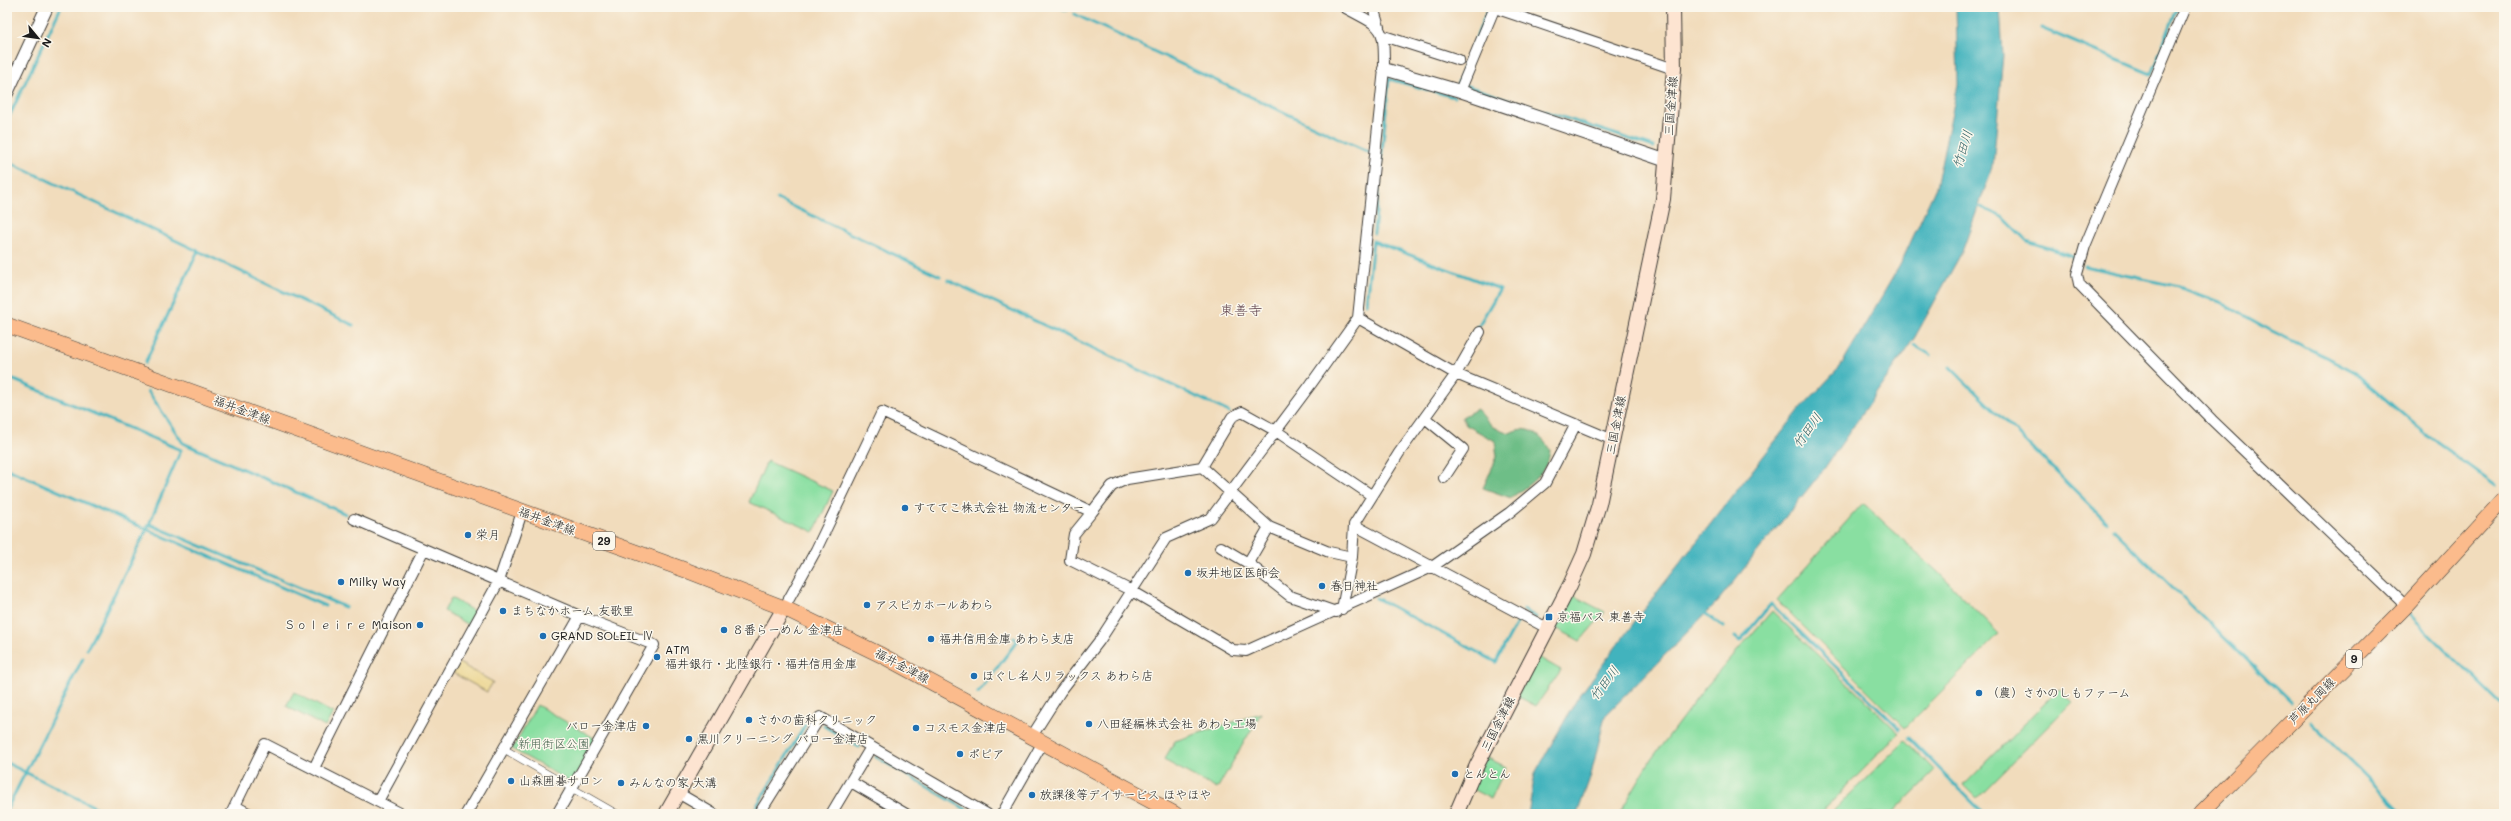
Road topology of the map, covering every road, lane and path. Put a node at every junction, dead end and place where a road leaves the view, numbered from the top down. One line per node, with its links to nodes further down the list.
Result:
1 (47, 7): 12 (street)
2 (1344, 7): 7 (street)
3 (1373, 7): 7 (street)
4 (1673, 7): 10 (main road, 三国金津線)
5 (2185, 7): 39 (street)
6 (1494, 8): 10 (street); 11 (street)
7 (1382, 32): 8 (street); 9 (street)
8 (1459, 60)
9 (1384, 69): 11 (street); 14 (street)
10 (1674, 69): 13 (main road, 三国金津線)
11 (1460, 91): 13 (street)
12 (7, 93)
13 (1667, 162): 21 (main road, 三国金津線)
14 (1358, 318): 17 (street); 20 (street)
15 (7, 325): 27 (main road, 福井金津線 / 29)
16 (1480, 332): 17 (street)
17 (1456, 374): 18 (street); 19 (street)
18 (1425, 418): 23 (street); 25 (street)
19 (1576, 424): 21 (street); 36 (street)
20 (1276, 431): 22 (street); 24 (street); 25 (street)
21 (1613, 440): 43 (main road, 三国金津線)
22 (1202, 468): 24 (street); 28 (street)
23 (1444, 478)
24 (1231, 492): 31 (street); 38 (street)
25 (1371, 495): 30 (street)
26 (2504, 499): 39 (main road, 芦原丸岡線 / 9)
27 (522, 512): 37 (street); 40 (main road, 福井金津線 / 29)
28 (1092, 512): 38 (street); 40 (street)
29 (354, 519): 33 (street)
30 (1354, 525): 34 (street); 36 (street)
31 (1269, 527): 34 (street); 35 (street)
32 (1221, 546): 35 (street)
33 (424, 549): 37 (street); 47 (street)
34 (1352, 557): 41 (street)
35 (1248, 563): 41 (street)
36 (1432, 567): 41 (street); 43 (street)
37 (499, 581): 42 (street); 51 (street)
38 (1132, 591): 41 (street); 44 (street)
39 (2406, 606): 67 (main road, 芦原丸岡線 / 9)
40 (784, 608): 44 (main road, 福井金津線 / 29); 50 (main road)
41 (1339, 610)
42 (580, 616): 46 (street); 49 (street)
43 (1547, 628): 66 (main road, 三国金津線)
44 (1037, 739): 64 (street); 65 (main road, 福井金津線 / 29)
45 (871, 747): 48 (street); 60 (street); 63 (street)
46 (504, 749): 49 (street); 55 (street)
47 (314, 768): 51 (street); 52 (street)
48 (851, 782): 61 (street); 62 (street)
49 (572, 788): 56 (street); 57 (street)
50 (678, 793): 58 (main road); 59 (street)
51 (378, 801): 54 (street)
52 (233, 810): 53 (street)
53 (250, 814)
54 (402, 814)
55 (466, 814)
56 (557, 814)
57 (617, 814)
58 (666, 814)
59 (714, 814)
60 (759, 814)
61 (831, 814)
62 (906, 814)
63 (987, 814)
64 (1002, 814)
65 (1175, 814)
66 (1456, 814)
67 (2200, 814)

